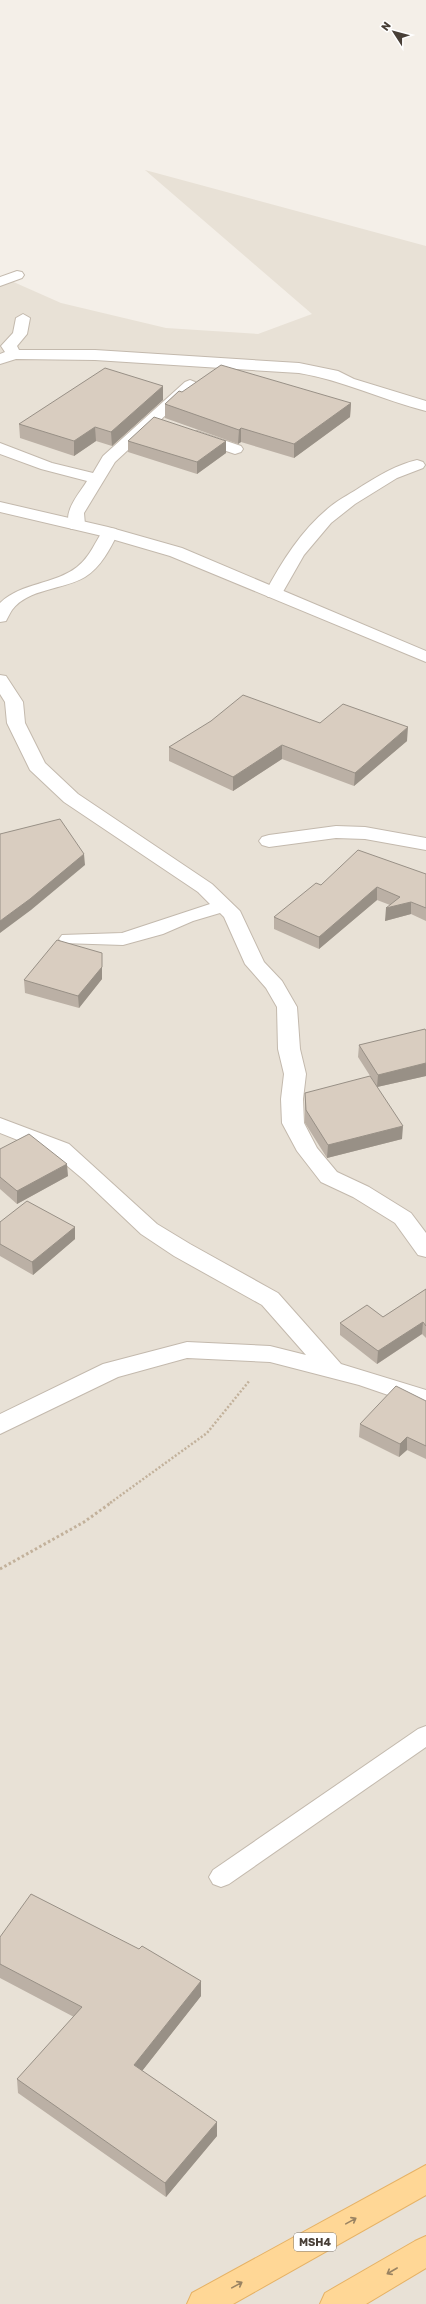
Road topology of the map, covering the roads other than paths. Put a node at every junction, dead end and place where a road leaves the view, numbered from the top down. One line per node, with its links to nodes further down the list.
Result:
1 (17, 275): 2 (street)
2 (0, 282)
3 (23, 318): 4 (street)
4 (14, 354): 5 (street); 7 (street)
5 (0, 359)
6 (190, 385): 12 (street)
7 (426, 406)
8 (186, 432): 10 (street)
9 (0, 448): 12 (street)
10 (235, 449)
11 (417, 465): 16 (street)
12 (95, 478): 14 (street)
13 (0, 507): 14 (street)
14 (77, 525): 15 (street)
15 (110, 533): 16 (street); 17 (street)
16 (274, 593): 18 (street)
17 (0, 617)
18 (426, 657)
19 (0, 680): 22 (street)
20 (269, 840): 21 (street)
21 (426, 844)
22 (223, 906): 23 (street); 25 (street)
23 (69, 939)
24 (0, 1125): 26 (street)
25 (426, 1249)
26 (333, 1370): 27 (street); 28 (street)
27 (426, 1399)
28 (0, 1425)
29 (426, 1735): 30 (lane)
30 (221, 1877)
31 (426, 2179): 33 (main road, MSH4, one-way to 31)
32 (426, 2251): 34 (main road, one-way to 34)
33 (203, 2304)
34 (336, 2304)

